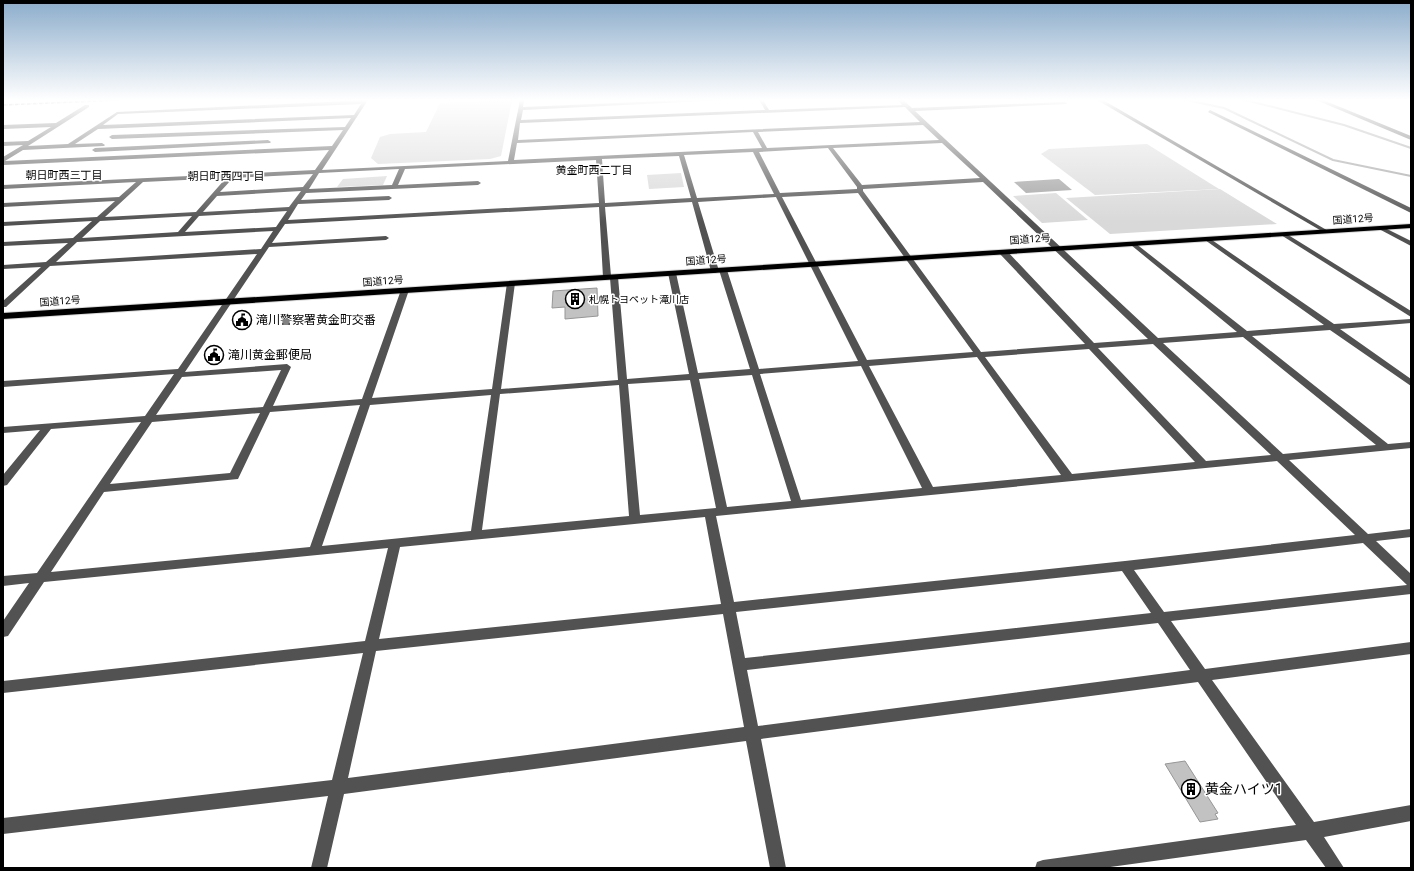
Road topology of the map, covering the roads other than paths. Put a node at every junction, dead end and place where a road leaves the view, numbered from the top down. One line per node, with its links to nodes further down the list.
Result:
1 (34, 141): 13 (street)
2 (77, 141): 16 (street)
3 (107, 141): 15 (street)
4 (181, 141): 17 (street)
5 (339, 141): 20 (street)
6 (544, 141): 12 (street)
7 (761, 141): 23 (street)
8 (943, 141): 18 (street); 35 (street)
9 (1169, 141): 58 (street)
10 (1270, 141): 50 (street)
11 (268, 142): 17 (street); 24 (street)
12 (514, 142): 30 (street)
13 (30, 143): 14 (street); 19 (street)
14 (3, 144)
15 (102, 145): 16 (street); 21 (street)
16 (69, 146): 19 (street)
17 (175, 146): 21 (street); 26 (street)
18 (829, 146): 23 (street); 39 (street)
19 (22, 148): 29 (street)
20 (334, 148): 24 (street); 32 (street)
21 (95, 150): 28 (street)
22 (755, 150): 23 (street); 25 (street); 42 (street)
23 (766, 150)
24 (261, 151): 26 (street)
25 (681, 154): 27 (street); 45 (street)
26 (166, 155): 28 (street)
27 (598, 158): 30 (street); 48 (street)
28 (83, 159): 29 (street)
29 (4, 162)
30 (511, 162): 31 (street)
31 (403, 168): 32 (street); 38 (street)
32 (317, 172): 33 (street); 40 (street)
33 (231, 176): 34 (street); 41 (street)
34 (142, 180): 37 (street); 44 (street)
35 (985, 180): 39 (street); 68 (street)
36 (478, 183): 38 (street)
37 (3, 187)
38 (394, 187): 40 (street)
39 (860, 189): 42 (street); 70 (street)
40 (305, 190): 41 (street); 46 (street)
41 (215, 194): 51 (street)
42 (778, 195): 45 (street); 72 (street)
43 (389, 198): 46 (street)
44 (122, 199): 47 (street); 52 (street)
45 (695, 200): 48 (street); 74 (street)
46 (297, 202): 49 (street)
47 (3, 205)
48 (602, 205): 53 (street); 76 (street)
49 (292, 209): 51 (street); 53 (street)
50 (1411, 211)
51 (198, 214): 52 (street); 59 (street)
52 (100, 219): 54 (street); 63 (street)
53 (284, 222): 57 (street)
54 (3, 224)
55 (1411, 226): 56 (highway, 国道12号)
56 (1382, 228): 58 (highway, 国道12号); 66 (street)
57 (279, 229): 59 (street); 67 (street)
58 (1327, 232): 60 (highway, 国道12号)
59 (179, 234): 63 (street)
60 (1283, 234): 62 (highway, 国道12号); 81 (street)
61 (386, 238): 67 (street)
62 (1207, 239): 65 (highway, 国道12号); 84 (street)
63 (74, 240): 64 (street); 71 (street)
64 (3, 244)
65 (1133, 244): 68 (highway, 国道12号); 85 (street)
66 (1411, 244)
67 (266, 248): 71 (street); 79 (street)
68 (1057, 249): 69 (highway, 国道12号); 86 (street)
69 (1003, 252): 70 (highway, 国道12号); 87 (street)
70 (909, 258): 72 (highway, 国道12号); 88 (street)
71 (48, 264): 73 (street); 80 (street)
72 (814, 264): 74 (highway, 国道12号); 89 (street)
73 (3, 267)
74 (719, 270): 75 (highway, 国道12号); 90 (street)
75 (672, 273): 76 (highway, 国道12号); 92 (street)
76 (610, 277): 77 (highway, 国道12号); 93 (street)
77 (511, 284): 78 (highway, 国道12号); 96 (street)
78 (405, 290): 79 (highway, 国道12号); 97 (street)
79 (228, 302): 82 (highway, 国道12号); 91 (street)
80 (3, 305)
81 (1411, 315)
82 (3, 316)
83 (1411, 321): 84 (street)
84 (1331, 327): 85 (street); 94 (street)
85 (1246, 334): 86 (street); 103 (street)
86 (1155, 340): 87 (street); 104 (street)
87 (1090, 345): 88 (street); 105 (street)
88 (979, 354): 89 (street); 106 (street)
89 (865, 363): 90 (street); 109 (street)
90 (754, 372): 92 (street); 110 (street)
91 (179, 373): 95 (street); 98 (street); 99 (street)
92 (693, 376): 93 (street); 111 (street)
93 (623, 381): 96 (street); 112 (street)
94 (1411, 383)
95 (3, 384)
96 (496, 391): 97 (street); 114 (street)
97 (365, 402): 98 (street); 117 (street)
98 (266, 409): 99 (street); 108 (street)
99 (148, 419): 100 (street); 108 (street)
100 (48, 427): 101 (street); 107 (street)
101 (3, 430)
102 (1411, 445): 103 (street)
103 (1385, 447): 104 (street)
104 (1280, 457): 105 (street); 115 (street)
105 (1204, 465): 106 (street)
106 (1069, 478): 109 (street)
107 (3, 482)
108 (101, 489): 119 (street)
109 (929, 491): 110 (street)
110 (797, 504): 111 (street)
111 (716, 512): 112 (street); 123 (street)
112 (635, 520): 114 (street)
113 (1411, 533): 115 (street)
114 (476, 535): 116 (street)
115 (1365, 538): 118 (street); 121 (street)
116 (395, 543): 117 (street); 126 (street)
117 (314, 551): 119 (street)
118 (1125, 566): 123 (street); 124 (street)
119 (40, 577): 120 (street); 125 (street)
120 (3, 581)
121 (1411, 581)
122 (1411, 589): 124 (street)
123 (728, 608): 126 (street); 128 (street)
124 (1160, 617): 128 (street); 129 (street)
125 (3, 632)
126 (371, 646): 130 (street); 132 (street)
127 (1411, 648): 129 (street)
128 (738, 665): 131 (street)
129 (1200, 675): 131 (street); 135 (street)
130 (3, 687)
131 (751, 732): 132 (street); 137 (street)
132 (338, 786): 134 (street); 136 (street)
133 (1411, 813): 135 (street)
134 (3, 826)
135 (1310, 830): 138 (street); 139 (street)
136 (319, 868)
137 (778, 868)
138 (1043, 868)
139 (1336, 868)

